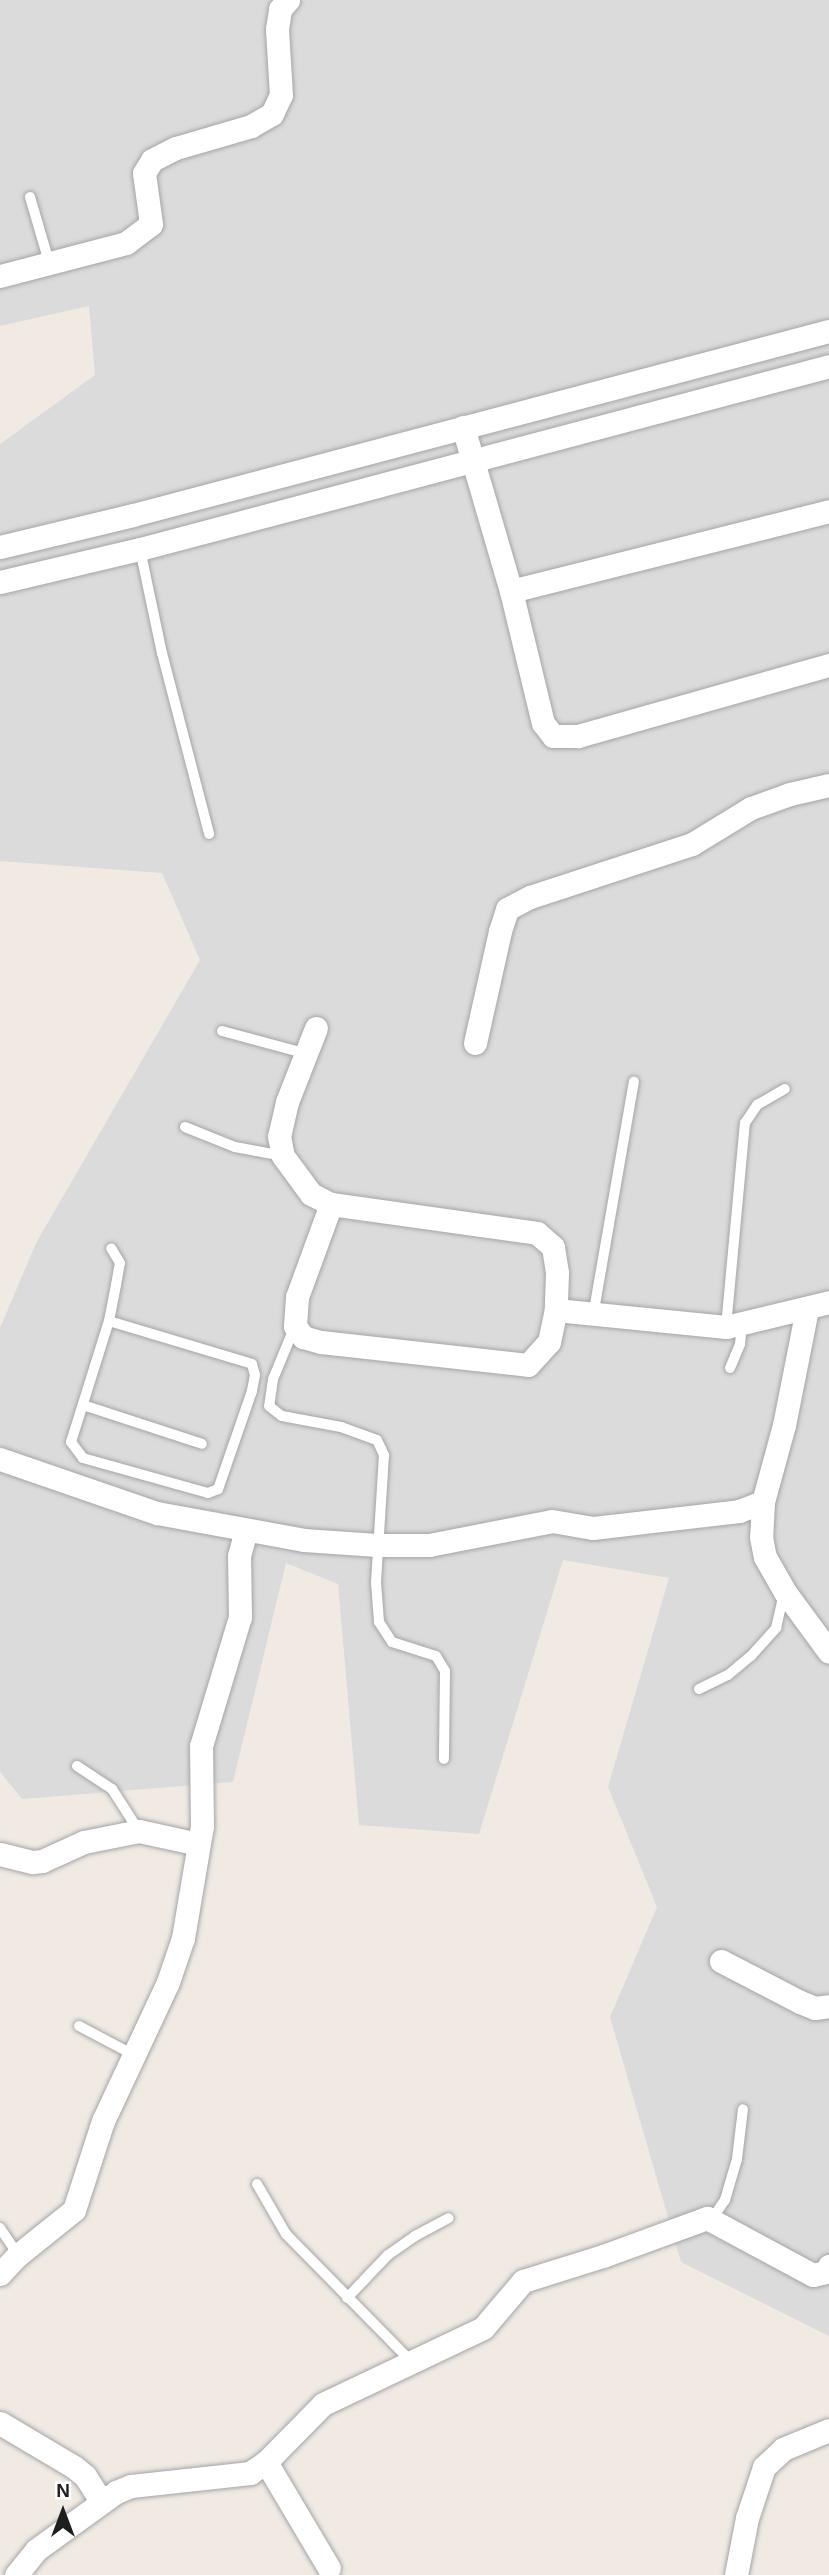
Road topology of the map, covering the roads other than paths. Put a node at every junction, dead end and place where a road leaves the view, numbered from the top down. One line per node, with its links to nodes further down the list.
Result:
1 (288, 0): 3 (street)
2 (30, 197): 3 (lane)
3 (49, 262): 4 (street)
4 (0, 275)
5 (829, 331): 7 (street)
6 (829, 366): 8 (street)
7 (463, 427): 8 (street); 10 (street)
8 (473, 463): 12 (street); 14 (street)
9 (829, 511): 14 (street)
10 (133, 515): 11 (street); 12 (street)
11 (0, 547)
12 (140, 549): 13 (street); 17 (lane)
13 (0, 582)
14 (511, 591): 15 (street)
15 (829, 665)
16 (829, 785): 20 (street)
17 (209, 834)
18 (317, 1028): 21 (street)
19 (222, 1031): 21 (lane)
20 (475, 1043)
21 (307, 1054): 25 (street)
22 (634, 1082): 31 (lane)
23 (785, 1089): 34 (lane)
24 (185, 1127): 25 (lane)
25 (283, 1156): 26 (street)
26 (331, 1204): 30 (street); 33 (street)
27 (111, 1248): 32 (lane)
28 (829, 1302): 29 (street)
29 (807, 1309): 34 (street); 41 (street)
30 (556, 1310): 31 (street); 33 (street)
31 (593, 1316): 34 (street)
32 (109, 1321): 36 (lane); 38 (lane)
33 (295, 1326): 37 (lane)
34 (734, 1326): 35 (lane)
35 (730, 1368)
36 (83, 1405): 38 (lane); 39 (lane)
37 (269, 1406): 38 (lane); 43 (lane)
38 (244, 1409)
39 (202, 1444)
40 (0, 1459): 42 (street)
41 (763, 1502): 43 (street); 44 (street)
42 (246, 1530): 43 (street); 50 (street)
43 (377, 1545): 47 (lane)
44 (785, 1592): 45 (street); 46 (lane)
45 (829, 1651)
46 (699, 1689)
47 (444, 1759)
48 (77, 1766): 49 (lane)
49 (139, 1831): 50 (street); 51 (street)
50 (198, 1844): 55 (street)
51 (0, 1854)
52 (721, 1961): 53 (street)
53 (829, 2006)
54 (79, 2026): 55 (lane)
55 (132, 2054): 61 (street)
56 (743, 2109): 59 (lane)
57 (257, 2184): 64 (lane)
58 (449, 2218): 64 (lane)
59 (712, 2219): 62 (street); 65 (street)
60 (0, 2228): 61 (lane)
61 (18, 2255): 63 (street)
62 (829, 2266)
63 (0, 2274)
64 (346, 2298): 65 (lane)
65 (412, 2362): 68 (street)
66 (0, 2423): 69 (street)
67 (829, 2430): 72 (street)
68 (266, 2462): 69 (street); 70 (street)
69 (101, 2501): 71 (street)
70 (329, 2568)
71 (16, 2575)
72 (736, 2575)

